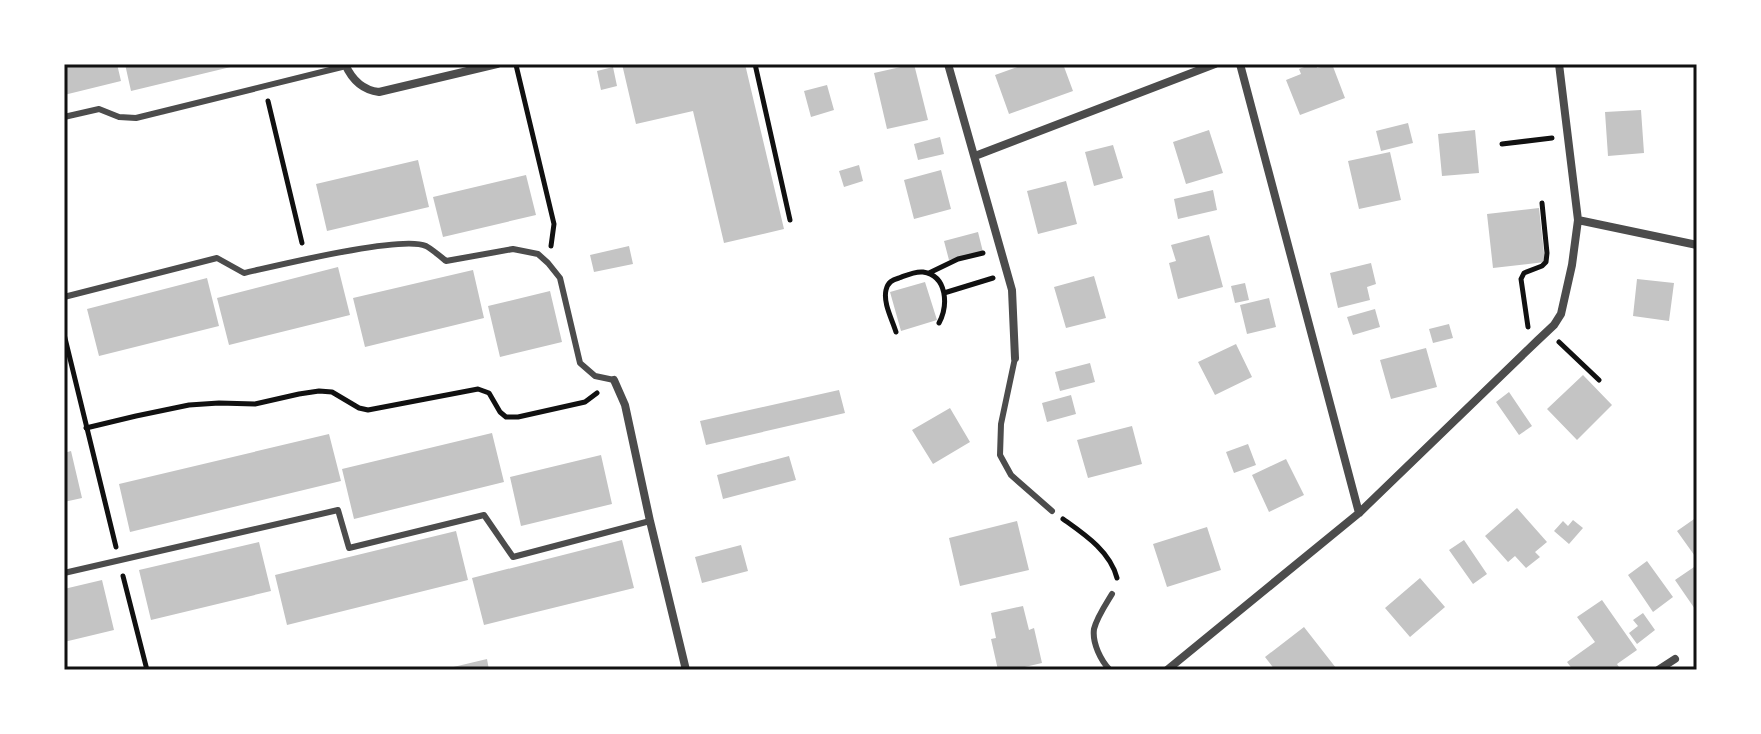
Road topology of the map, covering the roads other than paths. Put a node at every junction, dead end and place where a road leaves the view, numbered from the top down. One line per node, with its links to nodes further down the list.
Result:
1 (497, 64): 6 (street)
2 (948, 64): 8 (street)
3 (1215, 64): 8 (street)
4 (1240, 64): 15 (street)
5 (1559, 64): 9 (street)
6 (346, 65): 7 (lane)
7 (64, 117)
8 (975, 156): 12 (street)
9 (1578, 220): 10 (street); 15 (street)
10 (1697, 245)
11 (64, 297): 13 (lane)
12 (1015, 358): 14 (lane)
13 (614, 380): 16 (street)
14 (1052, 511)
15 (1359, 513): 22 (street)
16 (650, 521): 17 (lane); 20 (street)
17 (64, 573)
18 (1112, 594): 21 (lane)
19 (1675, 659): 23 (street)
20 (686, 670)
21 (1110, 670)
22 (1167, 670)
23 (1658, 670)

